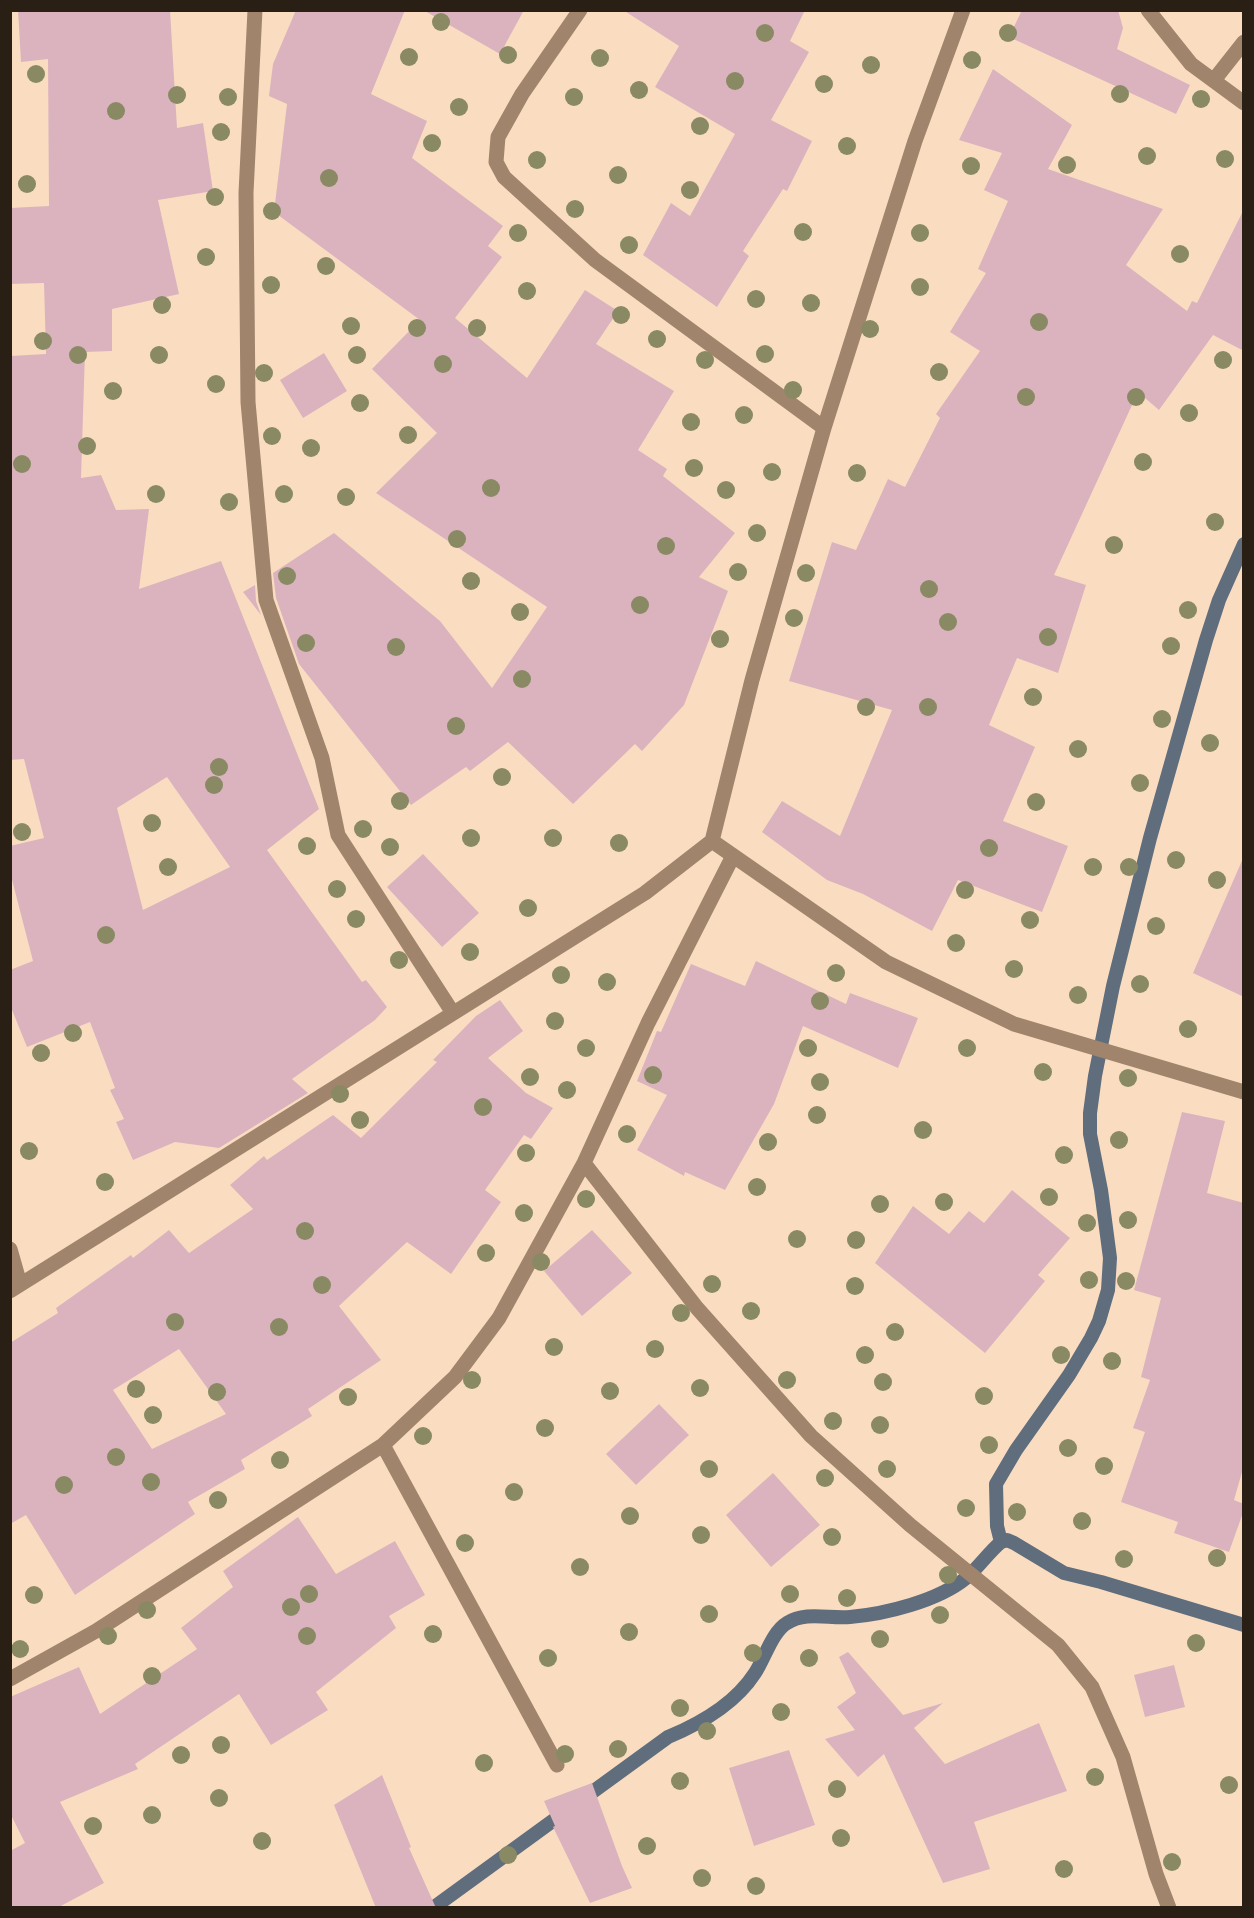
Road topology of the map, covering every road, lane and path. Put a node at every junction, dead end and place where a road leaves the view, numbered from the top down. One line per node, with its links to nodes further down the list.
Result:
1 (255, 10): 11 (street)
2 (580, 10): 8 (street)
3 (963, 10): 8 (street)
4 (1148, 10): 6 (street)
5 (1244, 42): 6 (street)
6 (1214, 80): 7 (street)
7 (1244, 103)
8 (824, 428): 9 (street)
9 (712, 841): 10 (street); 11 (street)
10 (733, 856): 12 (street); 13 (street)
11 (453, 1013): 15 (street)
12 (1244, 1092)
13 (584, 1163): 16 (street); 19 (street)
14 (10, 1249): 15 (street)
15 (15, 1288)
16 (383, 1445): 17 (street); 18 (street)
17 (10, 1679)
18 (557, 1765)
19 (1168, 1908)

